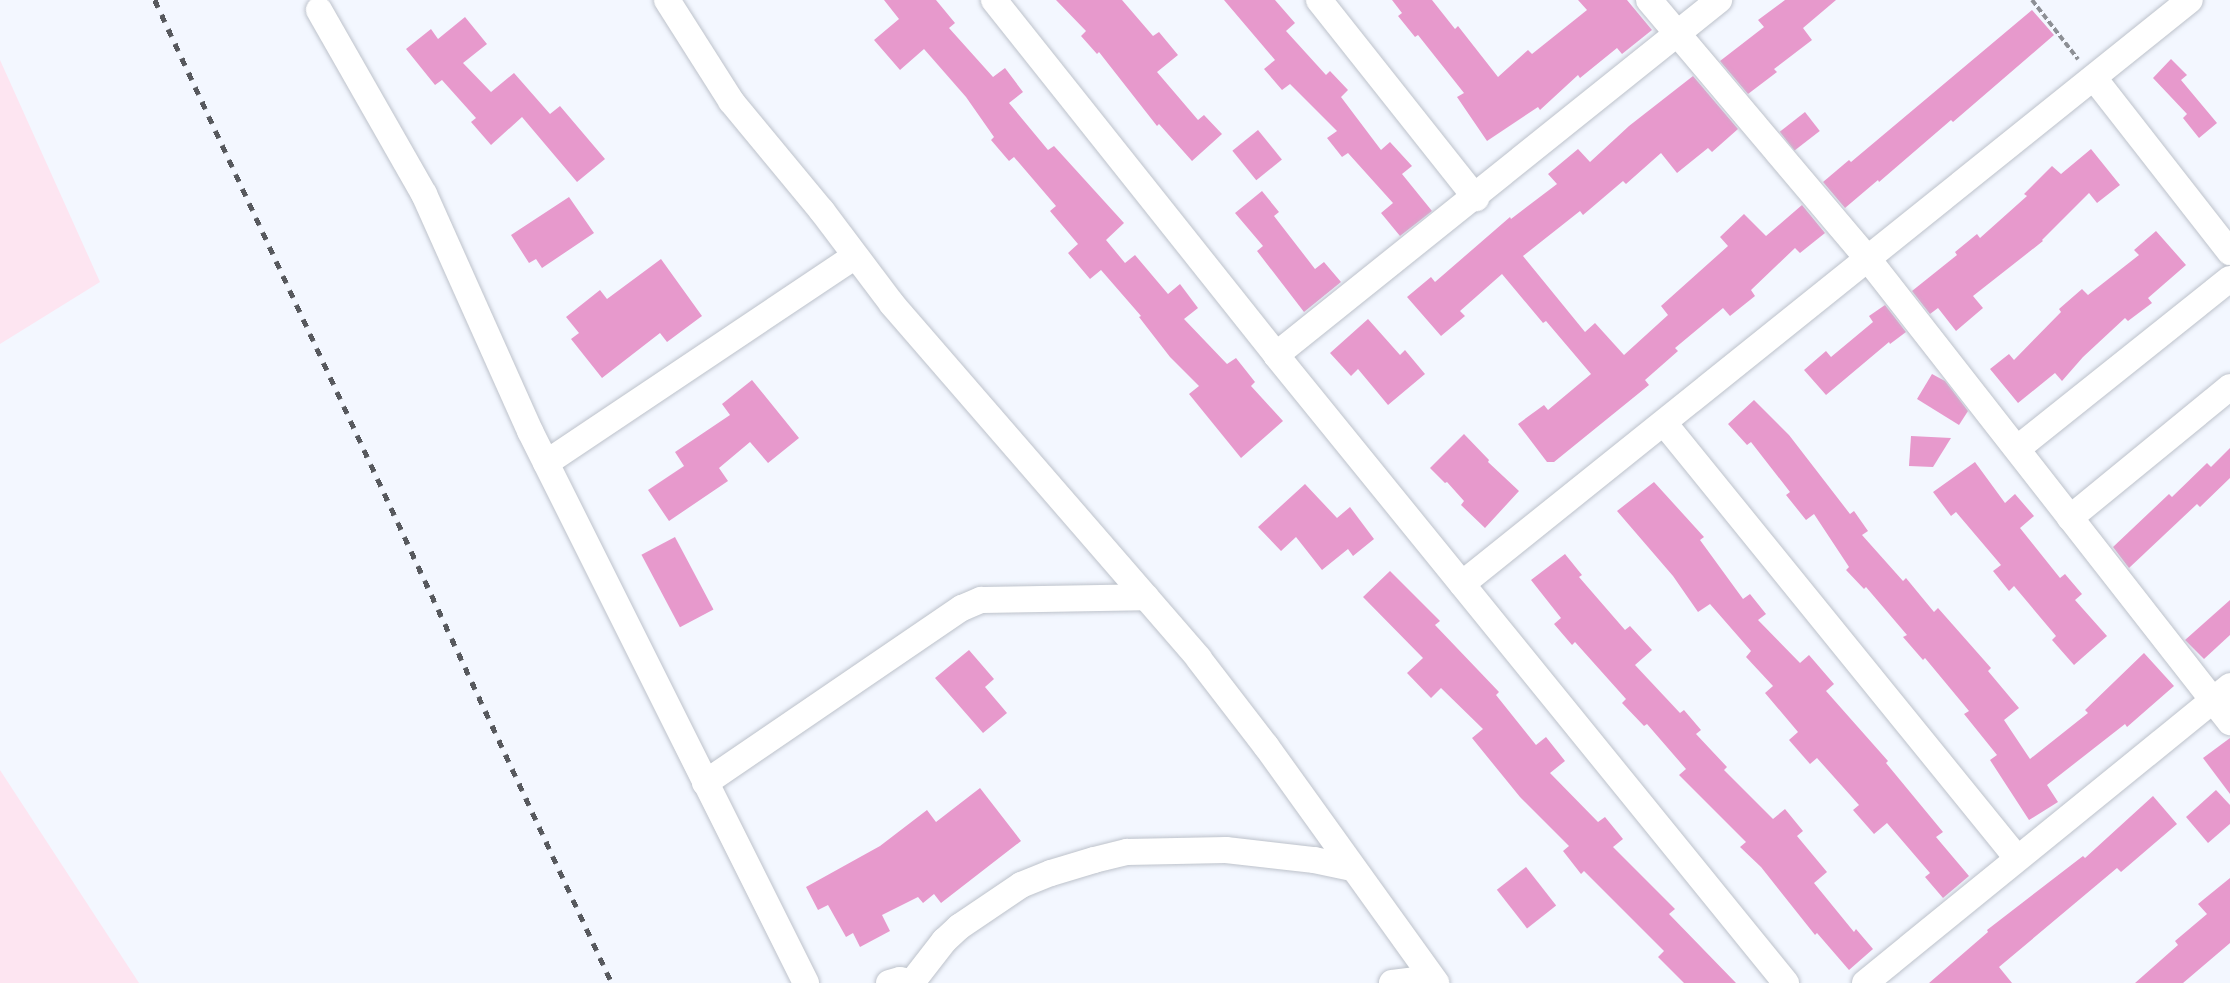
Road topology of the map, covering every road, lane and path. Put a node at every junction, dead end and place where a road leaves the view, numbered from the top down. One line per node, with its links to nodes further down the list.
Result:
1 (667, 0): 13 (street)
2 (993, 0): 16 (street)
3 (1319, 0): 11 (street)
4 (1649, 0): 9 (street)
5 (1719, 0): 9 (street)
6 (2032, 0): 10 (path)
7 (2190, 0): 10 (street)
8 (320, 9): 20 (street)
9 (1677, 34): 11 (street); 14 (street)
10 (2094, 78): 12 (street); 14 (street)
11 (1476, 198): 16 (street)
12 (2230, 252)
13 (854, 257): 20 (street); 23 (street)
14 (1868, 259): 18 (street); 19 (street)
15 (2230, 279): 19 (street)
16 (1276, 355): 22 (street)
17 (2230, 387): 21 (street)
18 (1664, 423): 22 (street); 27 (street)
19 (2018, 448): 21 (street)
20 (546, 463): 26 (street)
21 (2070, 518): 24 (street)
22 (1462, 584): 33 (street)
23 (1146, 597): 26 (street); 28 (street)
24 (2221, 693): 25 (street); 27 (street)
25 (2230, 722)
26 (705, 783): 31 (street)
27 (2017, 858): 34 (street)
28 (1353, 868): 29 (street); 30 (street)
29 (1433, 980): 32 (street)
30 (906, 982)
31 (806, 983)
32 (1392, 983)
33 (1786, 983)
34 (1865, 983)

